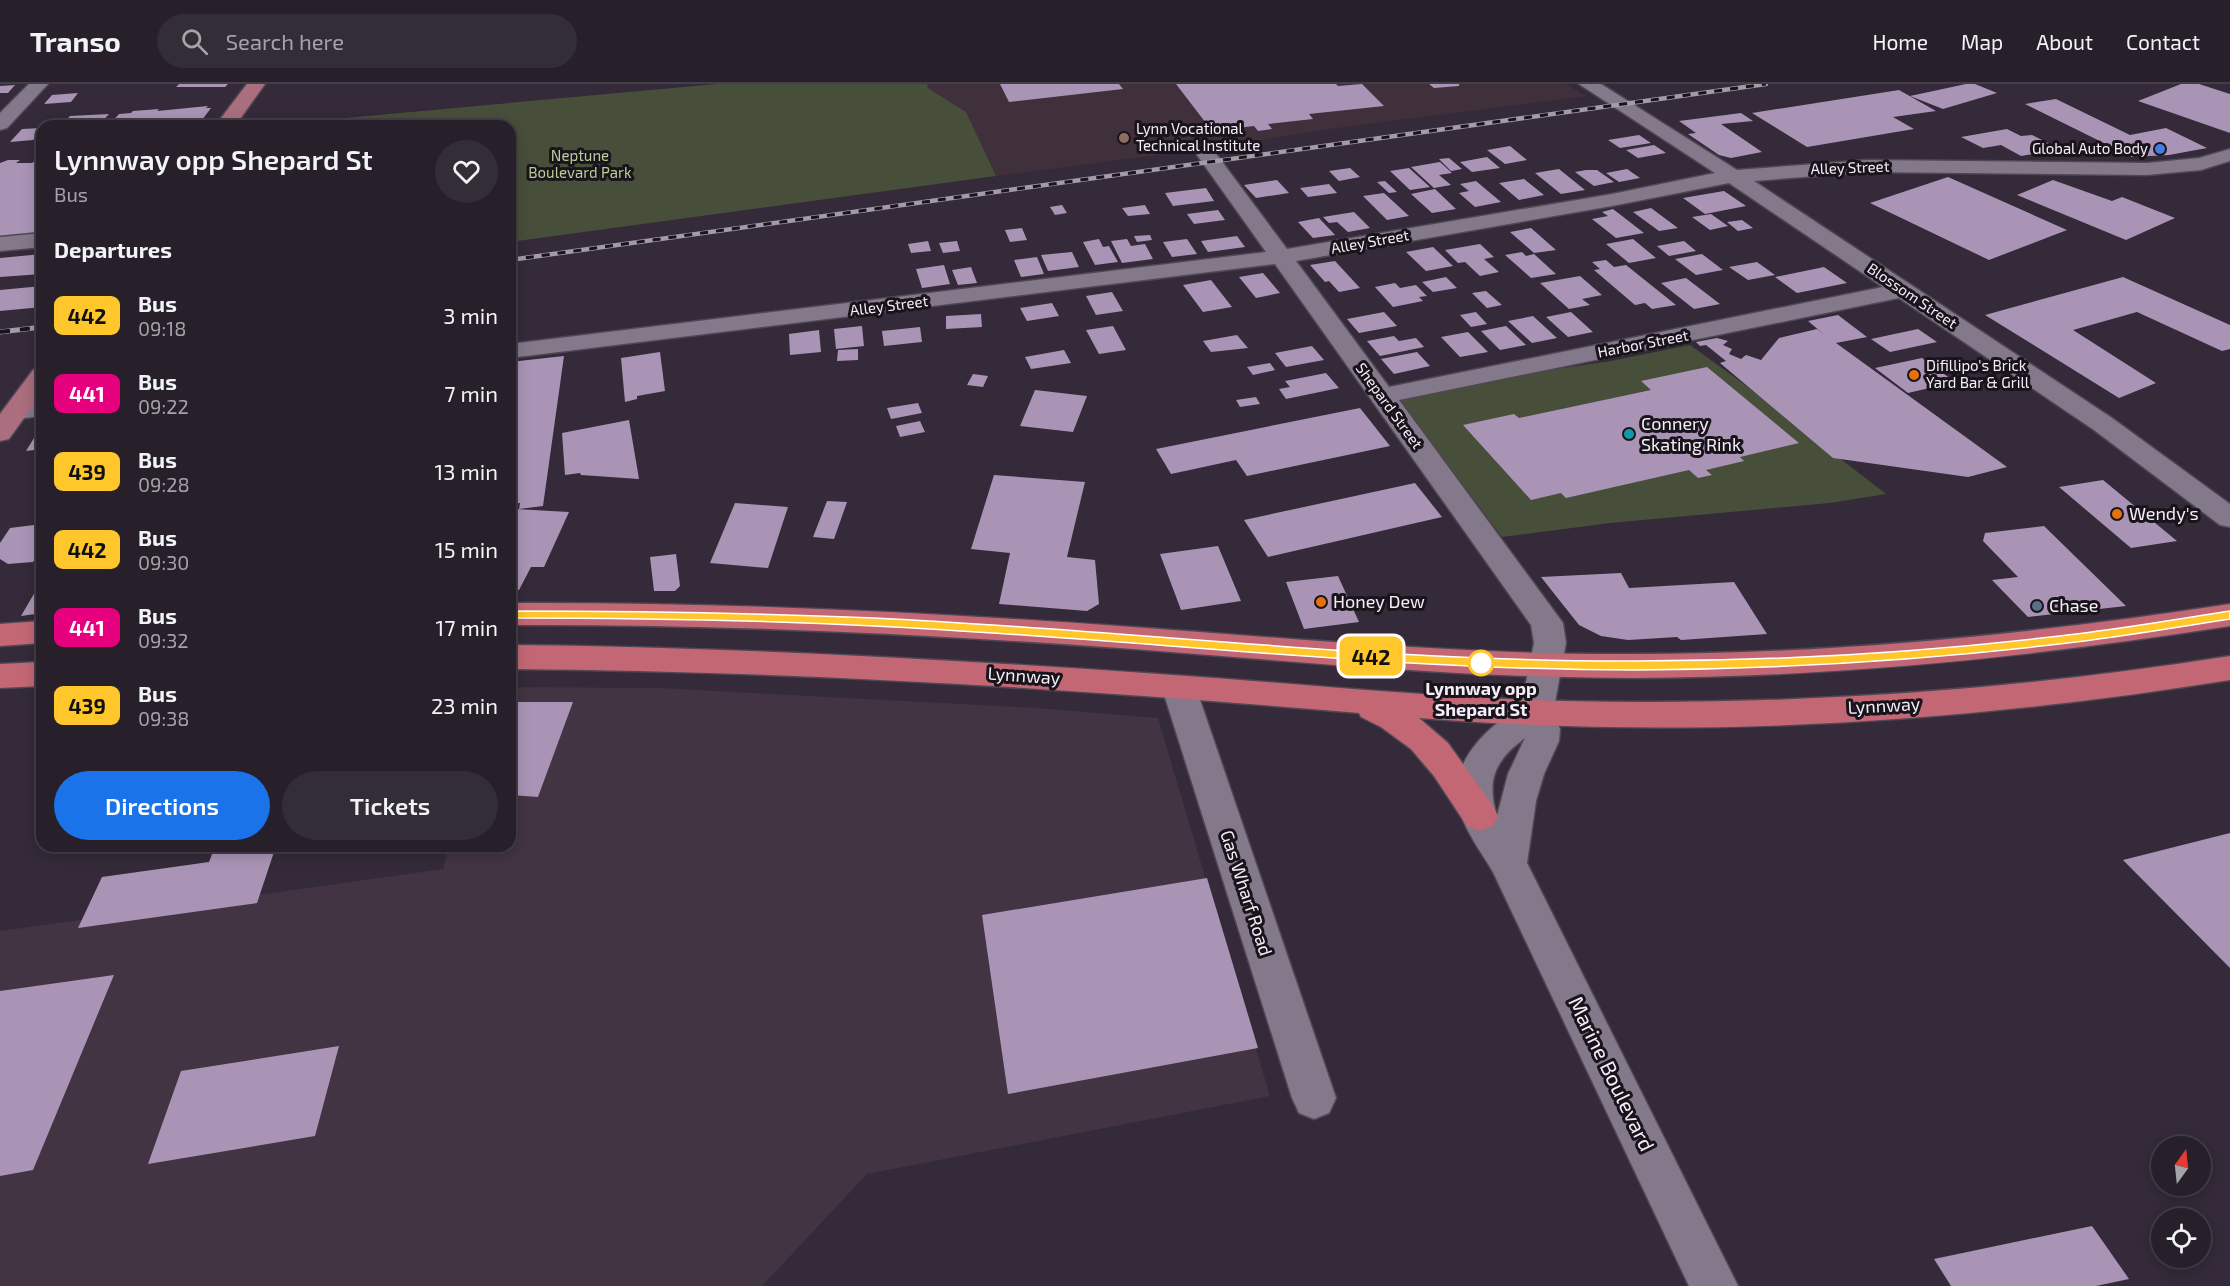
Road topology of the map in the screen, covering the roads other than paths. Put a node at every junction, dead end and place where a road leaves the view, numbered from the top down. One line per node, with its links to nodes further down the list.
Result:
1 (39, 84): 5 (street)
2 (256, 84): 4 (main road)
3 (1588, 84): 8 (street, Blossom Street)
4 (229, 120)
5 (0, 124)
6 (1207, 155): 11 (street, Shepard Street)
7 (2230, 155): 8 (street, Alley Street)
8 (1733, 176): 11 (street, Alley Street); 12 (street, Blossom Street)
9 (36, 241): 10 (street)
10 (0, 244)
11 (1281, 257): 13 (street, Alley Street); 15 (street, Shepard Street)
12 (1903, 290): 15 (street, Harbor Street); 19 (street, Blossom Street)
13 (516, 350)
14 (36, 383): 17 (main road)
15 (1382, 396): 25 (street, Shepard Street)
16 (36, 409): 17 (street)
17 (16, 411): 18 (main road)
18 (0, 432)
19 (2230, 518)
20 (516, 614): 25 (highway)
21 (2230, 615): 25 (highway)
22 (36, 632): 23 (highway)
23 (0, 635)
24 (516, 657): 29 (highway, Lynnway)
25 (1547, 665): 31 (street)
26 (2230, 668): 31 (highway, Lynnway)
27 (36, 674): 28 (highway)
28 (0, 676)
29 (1179, 688): 30 (highway, Lynnway); 34 (street, Gas Wharf Road)
30 (1351, 700): 31 (highway, Lynnway); 32 (highway)
31 (1536, 713): 32 (street, Marine Boulevard); 33 (street)
32 (1480, 816): 33 (street, Marine Boulevard)
33 (1508, 863): 35 (street, Marine Boulevard)
34 (1314, 1098)
35 (1714, 1286)

